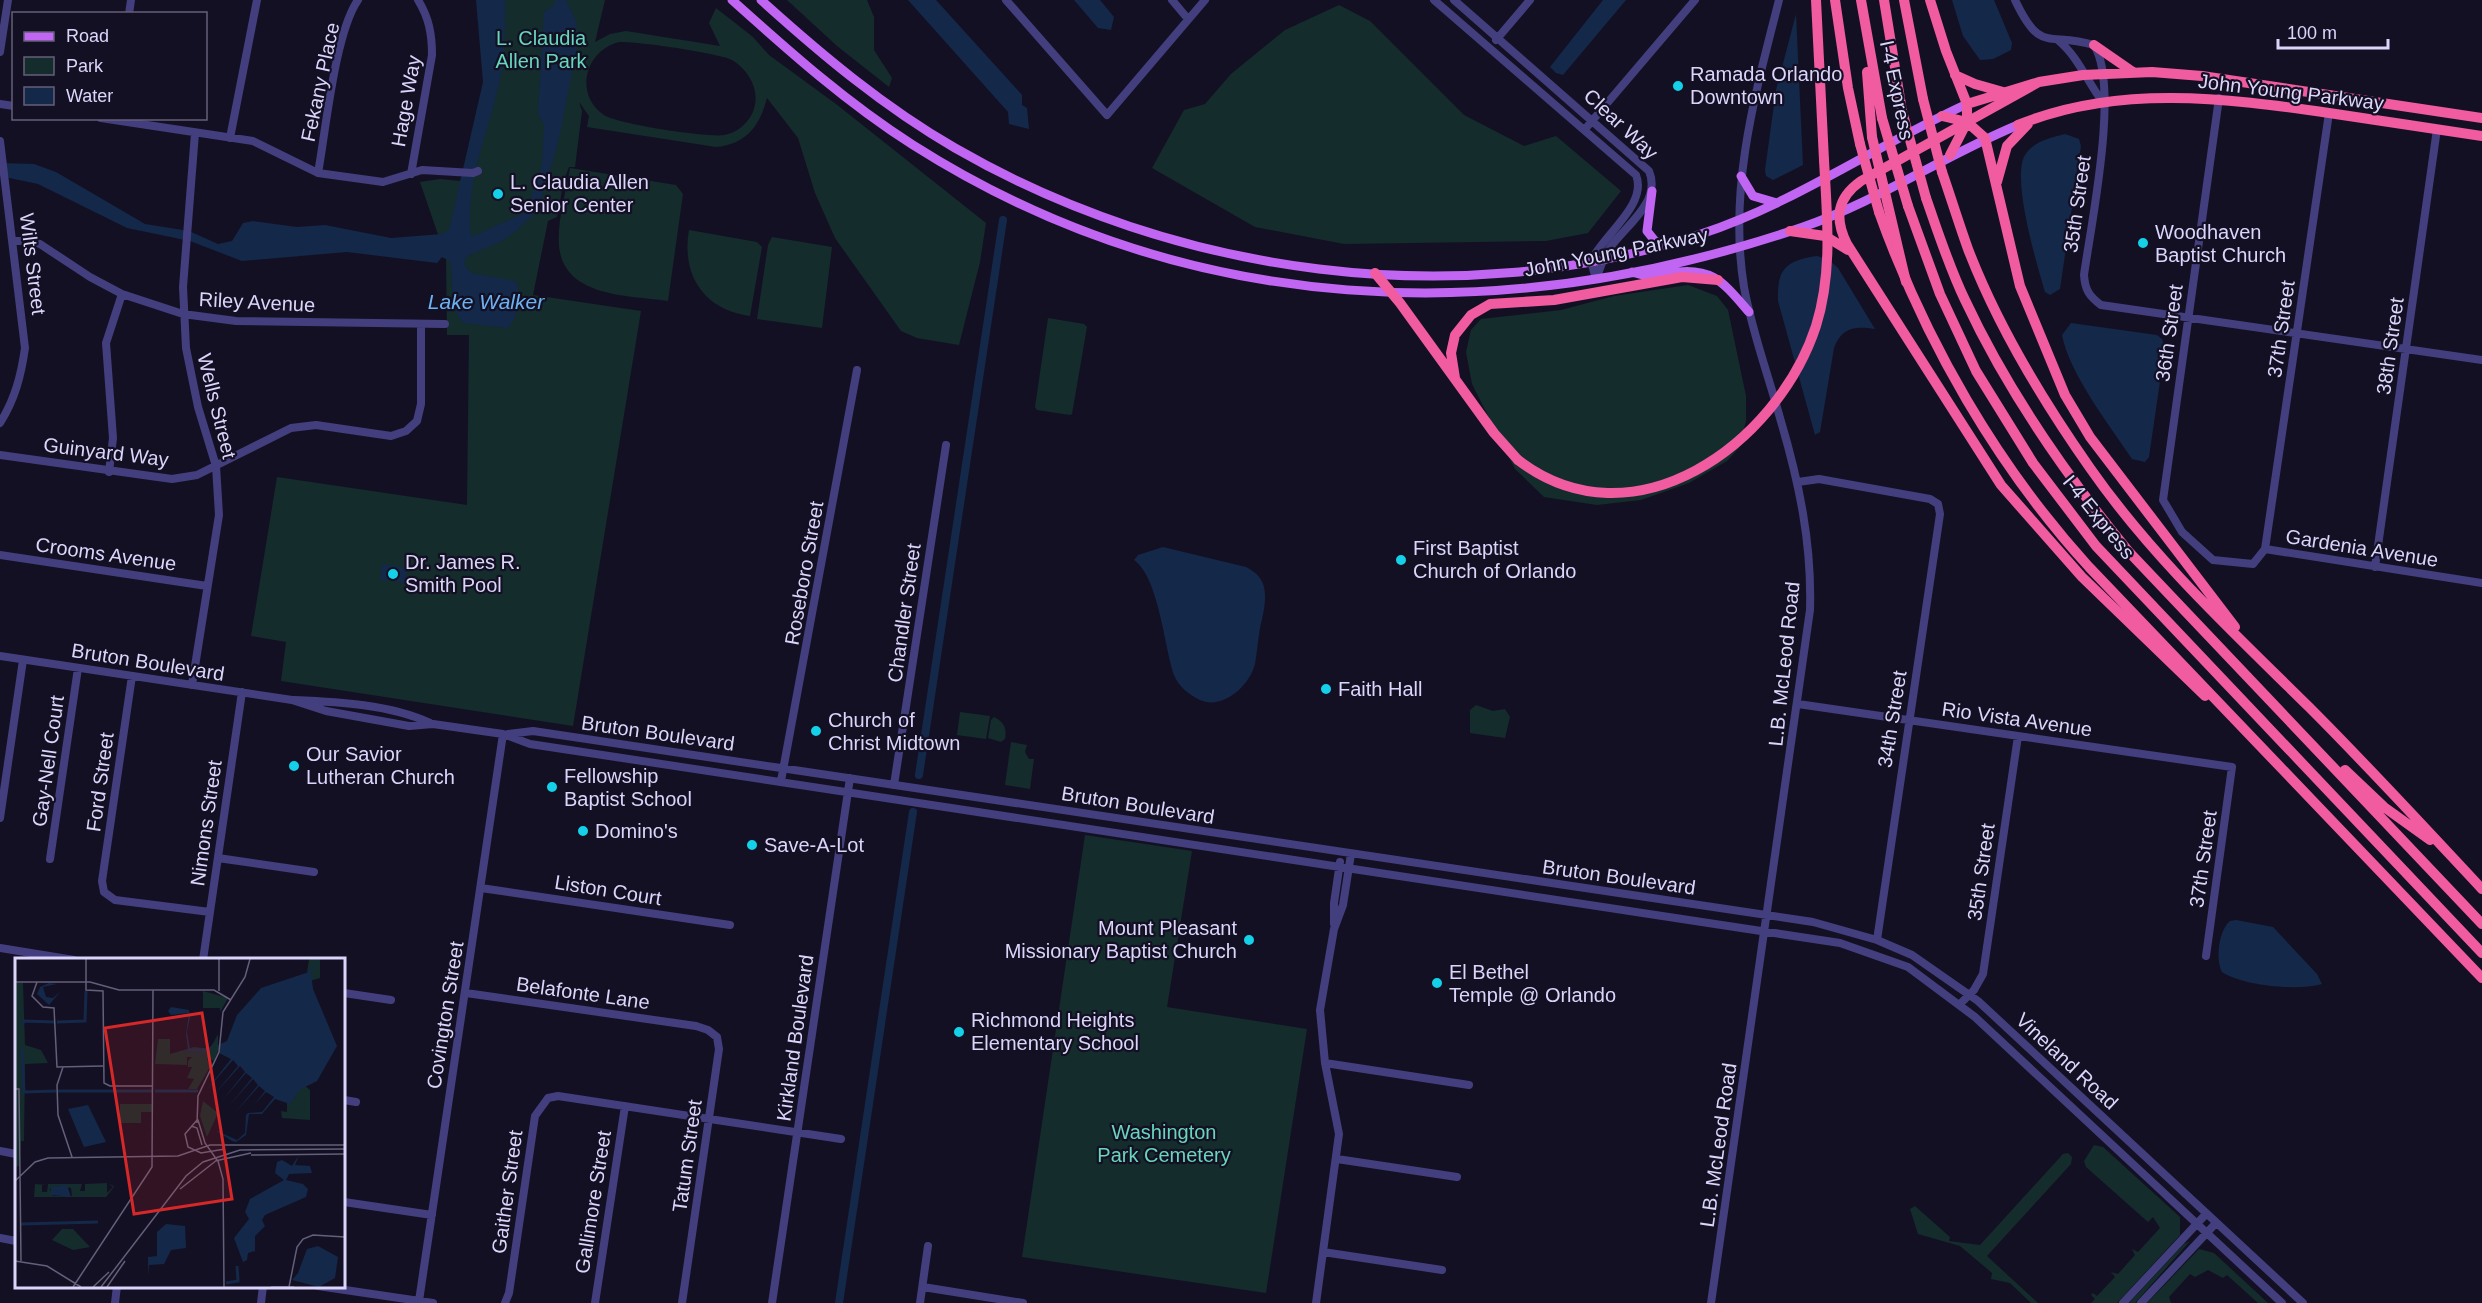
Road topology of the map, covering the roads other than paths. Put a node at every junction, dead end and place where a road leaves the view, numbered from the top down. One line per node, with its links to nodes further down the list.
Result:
1 (8, 0): 28 (street)
2 (257, 0): 51 (street)
3 (358, 0): 56 (street, Fekany Place)
4 (418, 0): 57 (street, Hage Way)
5 (732, 0): 77 (main road, John Young Parkway)
6 (761, 0): 72 (main road, John Young Parkway)
7 (1006, 0): 22 (street)
8 (1172, 0): 22 (street)
9 (1205, 0): 22 (street)
10 (1434, 0): 27 (street, Clear Way)
11 (1454, 0): 24 (street, Clear Way)
12 (1530, 0): 24 (street)
13 (1695, 0): 43 (street)
14 (1779, 0): 58 (street, L.B. McLeod Road)
15 (1816, 0): 87 (highway, bridge)
16 (1835, 0): 75 (highway, bridge)
17 (1861, 0): 23 (highway, I-4 Express)
18 (1884, 0): 114 (highway, I-4 Express, bridge)
19 (1905, 0): 100 (highway, bridge)
20 (1930, 0): 31 (highway)
21 (2015, 0): 25 (street)
22 (1188, 19)
23 (1863, 21): 75 (highway, bridge); 150 (highway, I-4 Express, bridge)
24 (1498, 38): 27 (street); 43 (street, Clear Way)
25 (2059, 41): 26 (street); 32 (street)
26 (2094, 45): 29 (highway); 30 (street, 35th Street)
27 (1491, 47): 47 (street, Clear Way)
28 (0, 52)
29 (2133, 72): 30 (highway, John Young Parkway); 36 (highway, John Young Parkway)
30 (2102, 74): 32 (highway, John Young Parkway); 37 (street, 35th Street)
31 (1955, 75): 34 (highway); 38 (highway)
32 (2083, 75): 33 (highway, John Young Parkway); 37 (street)
33 (2039, 82): 34 (highway, John Young Parkway); 45 (highway)
34 (2004, 92): 38 (highway, John Young Parkway)
35 (2219, 98): 37 (highway, John Young Parkway); 39 (highway, John Young Parkway); 80 (street, 36th Street)
36 (2364, 100): 39 (highway); 42 (highway, John Young Parkway)
37 (2103, 102): 41 (highway, John Young Parkway); 80 (street, 35th Street)
38 (1967, 104): 40 (main road, John Young Parkway); 45 (highway)
39 (2329, 113): 48 (highway, John Young Parkway); 83 (street, 37th Street)
40 (1942, 116): 45 (highway); 61 (main road, John Young Parkway)
41 (2037, 117): 46 (highway, John Young Parkway); 59 (highway)
42 (2482, 118)
43 (1593, 119): 47 (street); 60 (street, Clear Way)
44 (120, 120): 49 (street)
45 (1967, 122): 52 (highway); 54 (highway); 62 (highway)
46 (2018, 124): 52 (main road, John Young Parkway)
47 (1586, 128): 70 (street, Clear Way)
48 (2437, 129): 50 (highway, John Young Parkway); 84 (street, 38th Street)
49 (195, 133): 51 (street); 79 (street, Wells Street)
50 (2482, 136)
51 (230, 138): 56 (street)
52 (1985, 138): 54 (main road, John Young Parkway); 59 (highway)
53 (0, 141): 65 (street, Wilts Street)
54 (1950, 155): 62 (main road, John Young Parkway)
55 (475, 172): 57 (street)
56 (318, 173): 57 (street)
57 (411, 174)
58 (1741, 176): 61 (main road); 63 (street, L.B. McLeod Road)
59 (1996, 189): 100 (highway)
60 (1652, 191): 66 (main road); 69 (street, Clear Way)
61 (1777, 203): 63 (main road, John Young Parkway)
62 (1838, 214): 64 (main road, John Young Parkway); 68 (highway)
63 (1738, 220): 66 (main road, John Young Parkway); 67 (street, L.B. McLeod Road)
64 (1790, 231): 67 (main road, John Young Parkway); 68 (highway)
65 (14, 242): 76 (street, Riley Avenue); 88 (street, Wilts Street)
66 (1663, 245): 69 (main road, John Young Parkway)
67 (1739, 247): 71 (main road, John Young Parkway); 78 (street, L.B. McLeod Road)
68 (1854, 255): 120 (highway)
69 (1604, 258): 70 (main road, John Young Parkway); 73 (street, Clear Way)
70 (1591, 261): 72 (main road, John Young Parkway); 73 (street)
71 (1630, 272): 73 (main road, John Young Parkway); 74 (main road)
72 (1376, 273): 77 (highway)
73 (1596, 279): 77 (main road, John Young Parkway)
74 (1718, 280): 78 (main road); 87 (highway)
75 (1906, 282): 120 (highway)
76 (122, 294): 79 (street, Riley Avenue); 92 (street)
77 (1391, 294): 87 (highway)
78 (1749, 312): 93 (street, L.B. McLeod Road)
79 (183, 314): 81 (street, Riley Avenue); 91 (street, Wells Street)
80 (2187, 319): 83 (street); 94 (street, 36th Street)
81 (421, 324): 82 (street, Riley Avenue); 91 (street, Guinyard Way)
82 (445, 324)
83 (2296, 334): 84 (street); 95 (street, 37th Street)
84 (2406, 350): 85 (street); 97 (street, 38th Street)
85 (2482, 360)
86 (857, 370): 119 (street, Roseboro Street)
87 (1455, 378)
88 (0, 423)
89 (946, 445): 123 (street, Chandler Street)
90 (0, 455): 92 (street, Guinyard Way)
91 (216, 466): 92 (street, Guinyard Way); 99 (street, Wells Street)
92 (109, 472)
93 (1798, 482): 108 (street, L.B. McLeod Road); 109 (street, 34th Street)
94 (2182, 532): 95 (street, Gardenia Avenue)
95 (2265, 549): 97 (street, Gardenia Avenue)
96 (0, 555): 99 (street, Crooms Avenue)
97 (2375, 567): 98 (street, Gardenia Avenue)
98 (2482, 583)
99 (207, 586): 105 (street, Wells Street)
100 (2251, 650): 132 (highway)
101 (0, 656): 102 (street, Bruton Boulevard)
102 (23, 660): 103 (street, Bruton Boulevard); 126 (street)
103 (78, 668): 104 (street, Bruton Boulevard); 134 (street, Gay-Nell Court)
104 (132, 676): 105 (street, Bruton Boulevard); 142 (street, Ford Street)
105 (192, 685): 106 (street, Bruton Boulevard)
106 (242, 692): 107 (street, Bruton Boulevard); 133 (street, Nimons Street)
107 (292, 700): 110 (street, Bruton Boulevard); 110 (street, Bruton Boulevard)
108 (1798, 704): 109 (street, Rio Vista Avenue); 143 (street, L.B. McLeod Road)
109 (1909, 720): 112 (street, Rio Vista Avenue); 148 (street, 34th Street)
110 (433, 723): 111 (street, Bruton Boulevard)
111 (503, 734): 113 (street, Bruton Boulevard); 116 (street, Bruton Boulevard); 140 (street, Covington Street)
112 (2018, 736): 118 (street, Rio Vista Avenue); 157 (street, 35th Street)
113 (603, 742): 115 (street, Bruton Boulevard); 116 (street)
114 (2316, 749): 132 (highway); 144 (highway, I-4 Express)
115 (670, 751): 117 (street); 119 (street, Bruton Boulevard)
116 (602, 754): 117 (street, Bruton Boulevard)
117 (668, 764): 122 (street, Bruton Boulevard)
118 (2232, 767): 151 (street, 37th Street)
119 (783, 768): 121 (street, Bruton Boulevard); 122 (street, Roseboro Street)
120 (2286, 771): 154 (highway)
121 (850, 778): 123 (street, Bruton Boulevard); 124 (street, Kirkland Boulevard)
122 (781, 781): 124 (street, Bruton Boulevard)
123 (894, 785): 125 (street, Bruton Boulevard)
124 (848, 791): 127 (street, Bruton Boulevard); 167 (street, Kirkland Boulevard)
125 (1077, 812): 127 (street); 128 (street, Bruton Boulevard)
126 (0, 818)
127 (1075, 825): 129 (street, Bruton Boulevard)
128 (1225, 835): 129 (street); 130 (street, Bruton Boulevard)
129 (1223, 847): 135 (street, Bruton Boulevard)
130 (1341, 852): 131 (street, Bruton Boulevard); 135 (street)
131 (1351, 854): 136 (street); 138 (street, Bruton Boulevard)
132 (2450, 854): 141 (highway)
133 (218, 858): 137 (street); 142 (street, Nimons Street)
134 (50, 859)
135 (1339, 865): 136 (street, Bruton Boulevard); 146 (street)
136 (1349, 866): 139 (street, Bruton Boulevard); 146 (street)
137 (314, 872)
138 (1484, 874): 139 (street); 143 (street, Bruton Boulevard)
139 (1483, 886): 147 (street, Bruton Boulevard)
140 (481, 888): 145 (street, Liston Court); 156 (street, Covington Street)
141 (2482, 889)
142 (210, 912): 153 (street, Nimons Street)
143 (1768, 916): 147 (street, L.B. McLeod Road); 148 (street, Vineland Road)
144 (2482, 924)
145 (730, 925)
146 (1334, 929): 161 (street)
147 (1766, 930): 159 (street, Vineland Road); 199 (street, L.B. McLeod Road)
148 (1877, 940): 157 (street, Vineland Road)
149 (0, 948): 152 (street)
150 (2482, 953)
151 (2206, 956)
152 (62, 958)
153 (204, 958)
154 (2482, 978)
155 (345, 993): 158 (street)
156 (466, 993): 160 (street, Belafonte Lane); 175 (street, Covington Street)
157 (1970, 994): 159 (street, 35th Street); 174 (street, Vineland Road)
158 (391, 1000)
159 (1959, 1005): 177 (street, Vineland Road)
160 (696, 1026): 166 (street, Tatum Street)
161 (1325, 1063): 162 (street); 171 (street)
162 (1469, 1085)
163 (345, 1100): 164 (street)
164 (356, 1102)
165 (625, 1106): 166 (street); 192 (street, Gaither Street); 193 (street, Gallimore Street)
166 (709, 1119): 167 (street); 194 (street, Tatum Street)
167 (797, 1132): 168 (street); 195 (street, Kirkland Boulevard)
168 (841, 1138)
169 (0, 1151): 170 (street)
170 (15, 1154)
171 (1336, 1159): 172 (street); 182 (street)
172 (1457, 1177)
173 (345, 1202): 175 (street)
174 (2206, 1214): 176 (street, Vineland Road); 177 (street)
175 (432, 1215): 188 (street, Covington Street)
176 (2216, 1223): 178 (street); 203 (street, Vineland Road)
177 (2196, 1224): 178 (street, Vineland Road); 200 (street)
178 (2206, 1233): 201 (street); 202 (street, Vineland Road)
179 (0, 1238): 180 (street)
180 (15, 1241)
181 (928, 1246): 184 (street)
182 (1323, 1252): 183 (street); 198 (street)
183 (1442, 1270)
184 (923, 1287): 196 (street); 197 (street)
185 (117, 1288): 189 (street)
186 (263, 1288): 190 (street)
187 (325, 1288): 188 (street)
188 (419, 1301): 191 (street)
189 (115, 1303)
190 (261, 1303)
191 (433, 1303)
192 (505, 1303)
193 (595, 1303)
194 (682, 1303)
195 (772, 1303)
196 (920, 1303)
197 (1023, 1303)
198 (1316, 1303)
199 (1711, 1303)
200 (2123, 1303)
201 (2141, 1303)
202 (2282, 1303)
203 (2303, 1303)

